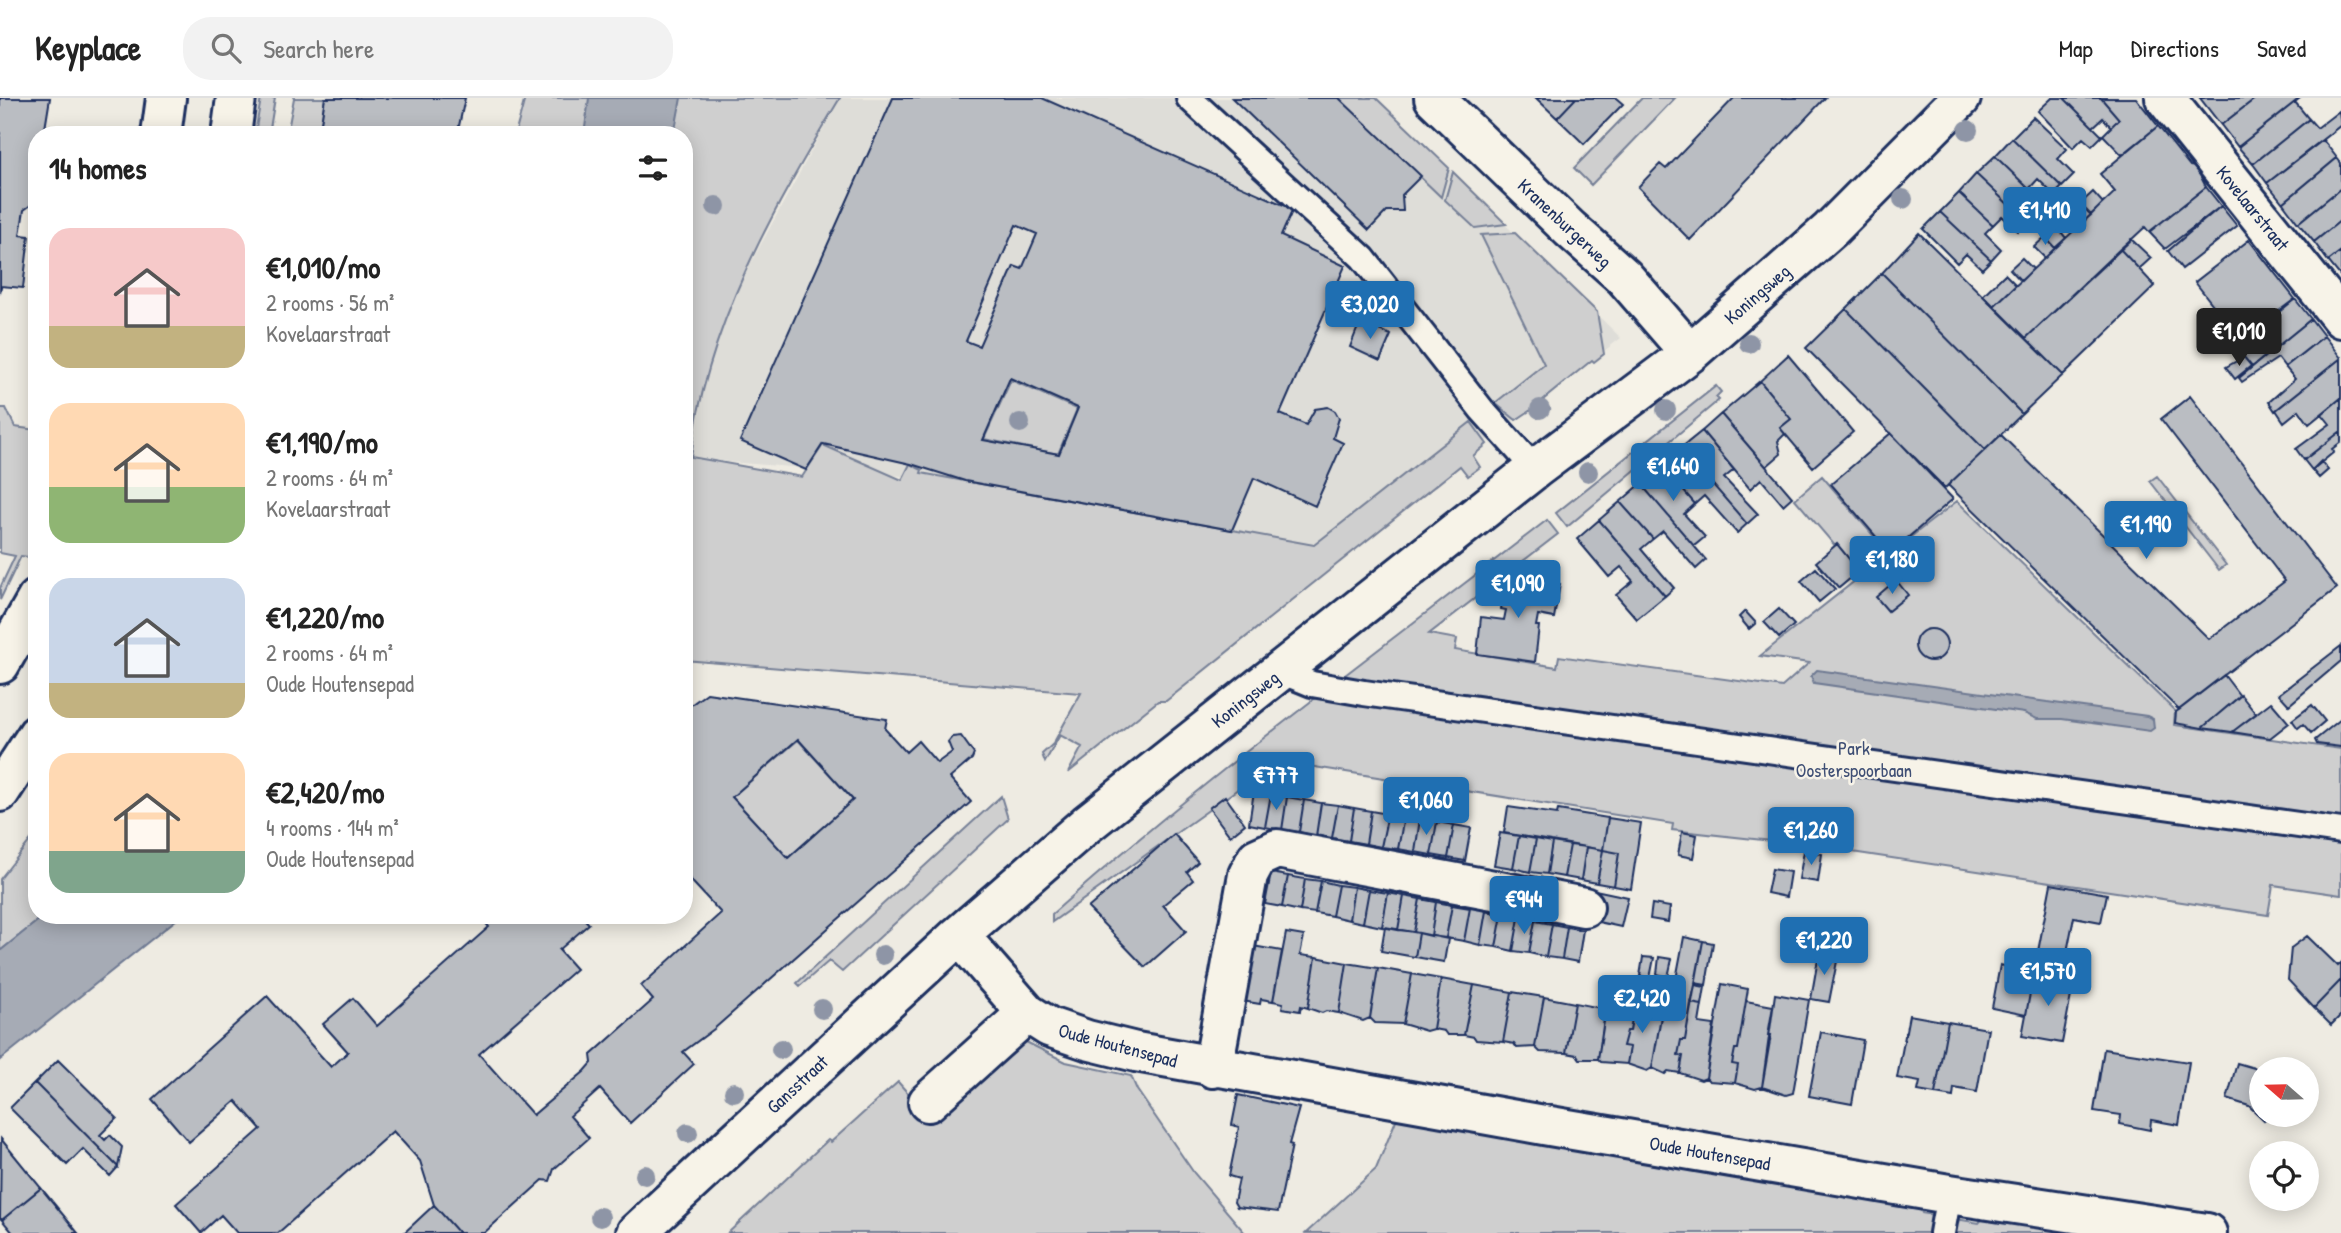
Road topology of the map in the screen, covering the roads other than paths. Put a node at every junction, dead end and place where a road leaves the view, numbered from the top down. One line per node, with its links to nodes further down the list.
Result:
1 (166, 98): 7 (street)
2 (236, 98): 8 (street)
3 (1189, 98): 11 (lane)
4 (1434, 98): 10 (street, Kranenburgerweg)
5 (1961, 98): 10 (street, Koningsweg)
6 (2165, 98): 9 (street, Kovelaarstraat)
7 (162, 126)
8 (232, 126)
9 (2341, 318)
10 (1689, 354): 11 (street, Koningsweg)
11 (1535, 469): 14 (street, Koningsweg)
12 (28, 615): 13 (street)
13 (0, 664)
14 (1280, 671): 17 (lane); 19 (street, Koningsweg)
15 (28, 749): 16 (street)
16 (0, 792)
17 (2341, 831)
18 (1584, 906): 21 (street)
19 (959, 935): 20 (street, Oude Houtensepad); 24 (street, Gansstraat)
20 (1027, 1013): 21 (street, Oude Houtensepad); 22 (street)
21 (1213, 1068): 23 (street, Oude Houtensepad)
22 (928, 1102)
23 (1949, 1194): 25 (lane); 26 (street, Oude Houtensepad)
24 (636, 1233)
25 (1942, 1233)
26 (2207, 1233)

